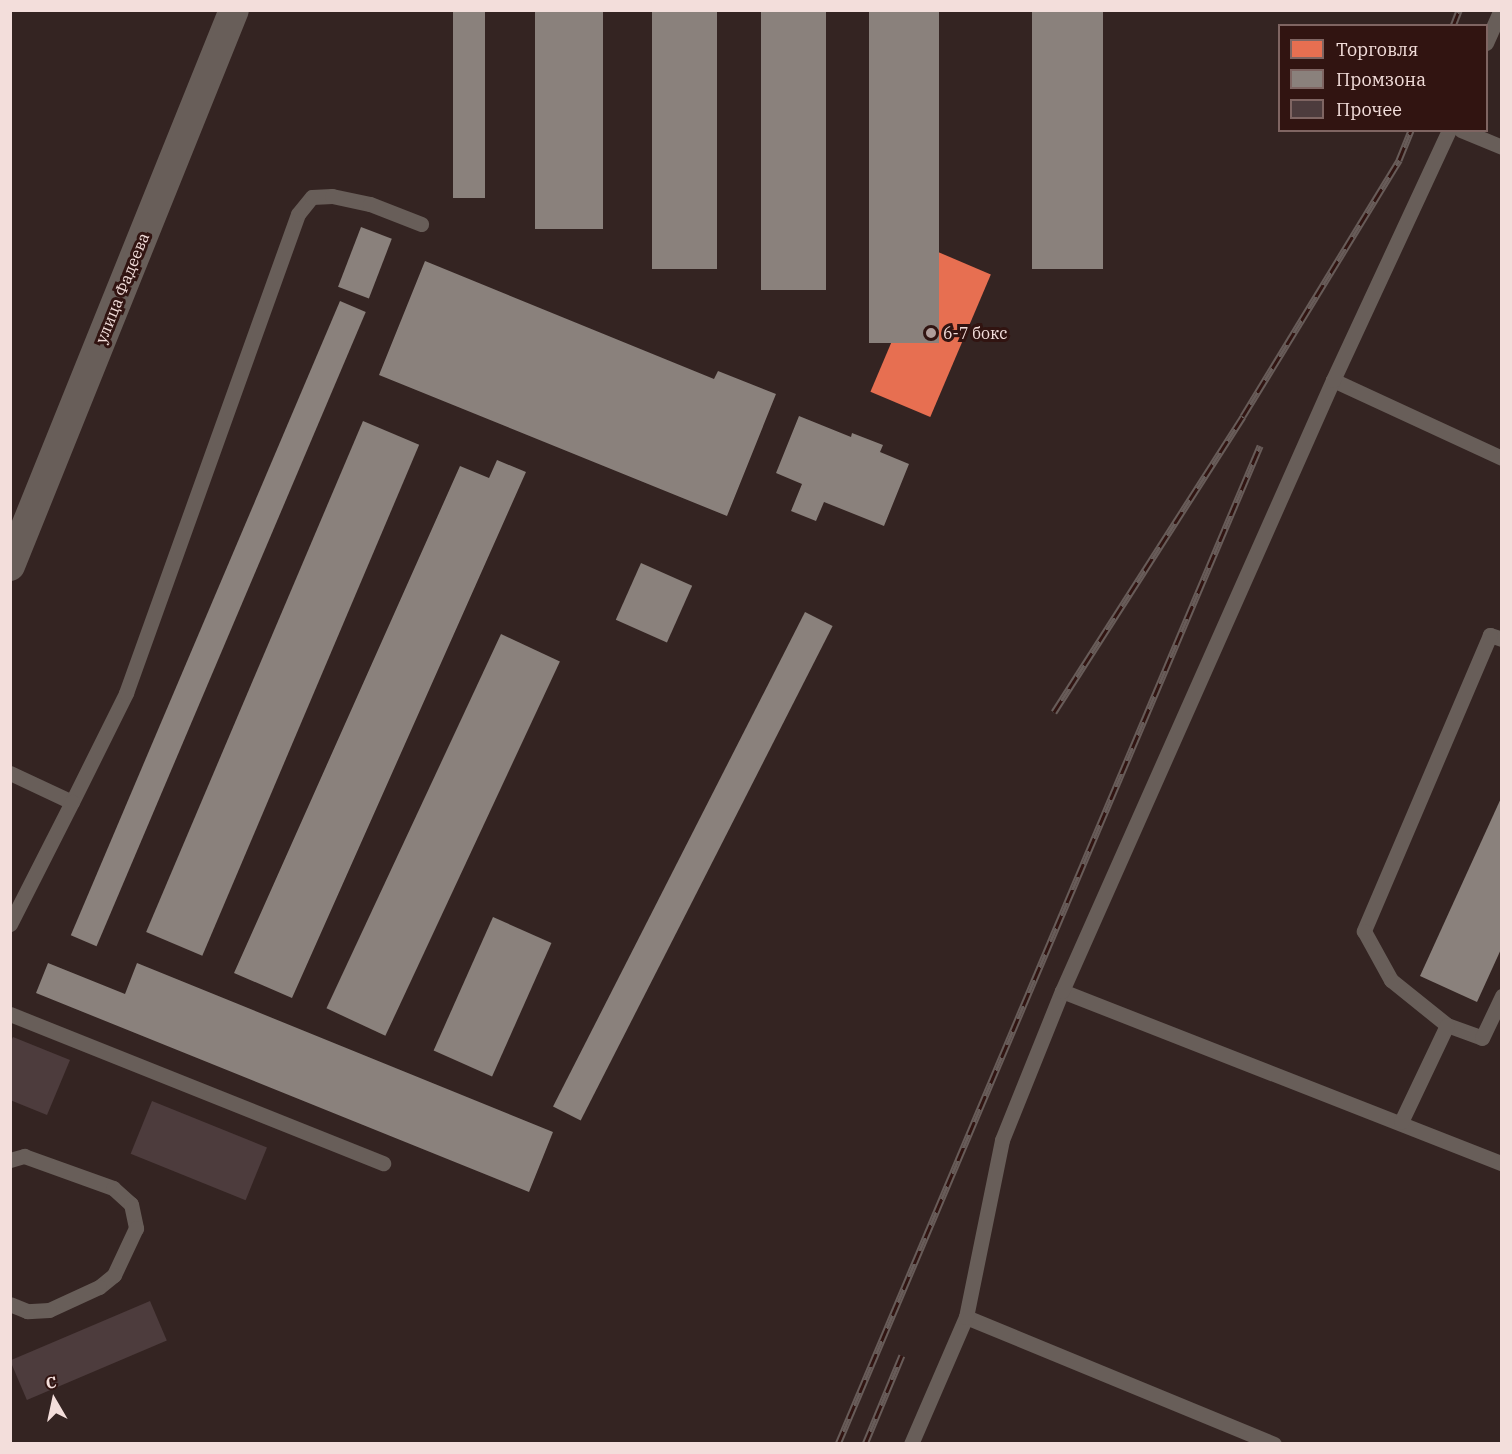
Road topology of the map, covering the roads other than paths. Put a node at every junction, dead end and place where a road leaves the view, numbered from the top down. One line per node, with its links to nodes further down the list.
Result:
1 (234, 10): 10 (street, улица Фадеева)
2 (1500, 10): 3 (lane)
3 (1488, 38)
4 (1448, 132): 8 (lane)
5 (1466, 132): 6 (lane)
6 (1502, 147)
7 (420, 224): 13 (lane)
8 (1333, 380): 9 (lane); 15 (lane)
9 (1502, 458)
10 (10, 566)
11 (1502, 639): 18 (lane)
12 (10, 773): 13 (lane)
13 (72, 802): 14 (lane)
14 (10, 924)
15 (1062, 991): 19 (lane); 24 (lane)
16 (1502, 996): 18 (lane)
17 (10, 1014): 22 (lane)
18 (1447, 1025): 19 (lane)
19 (1401, 1122): 21 (lane)
20 (10, 1160): 23 (lane)
21 (1502, 1162)
22 (383, 1163)
23 (10, 1304)
24 (966, 1317): 25 (lane); 26 (lane)
25 (1243, 1437): 27 (lane)
26 (911, 1443)
27 (1274, 1443)

